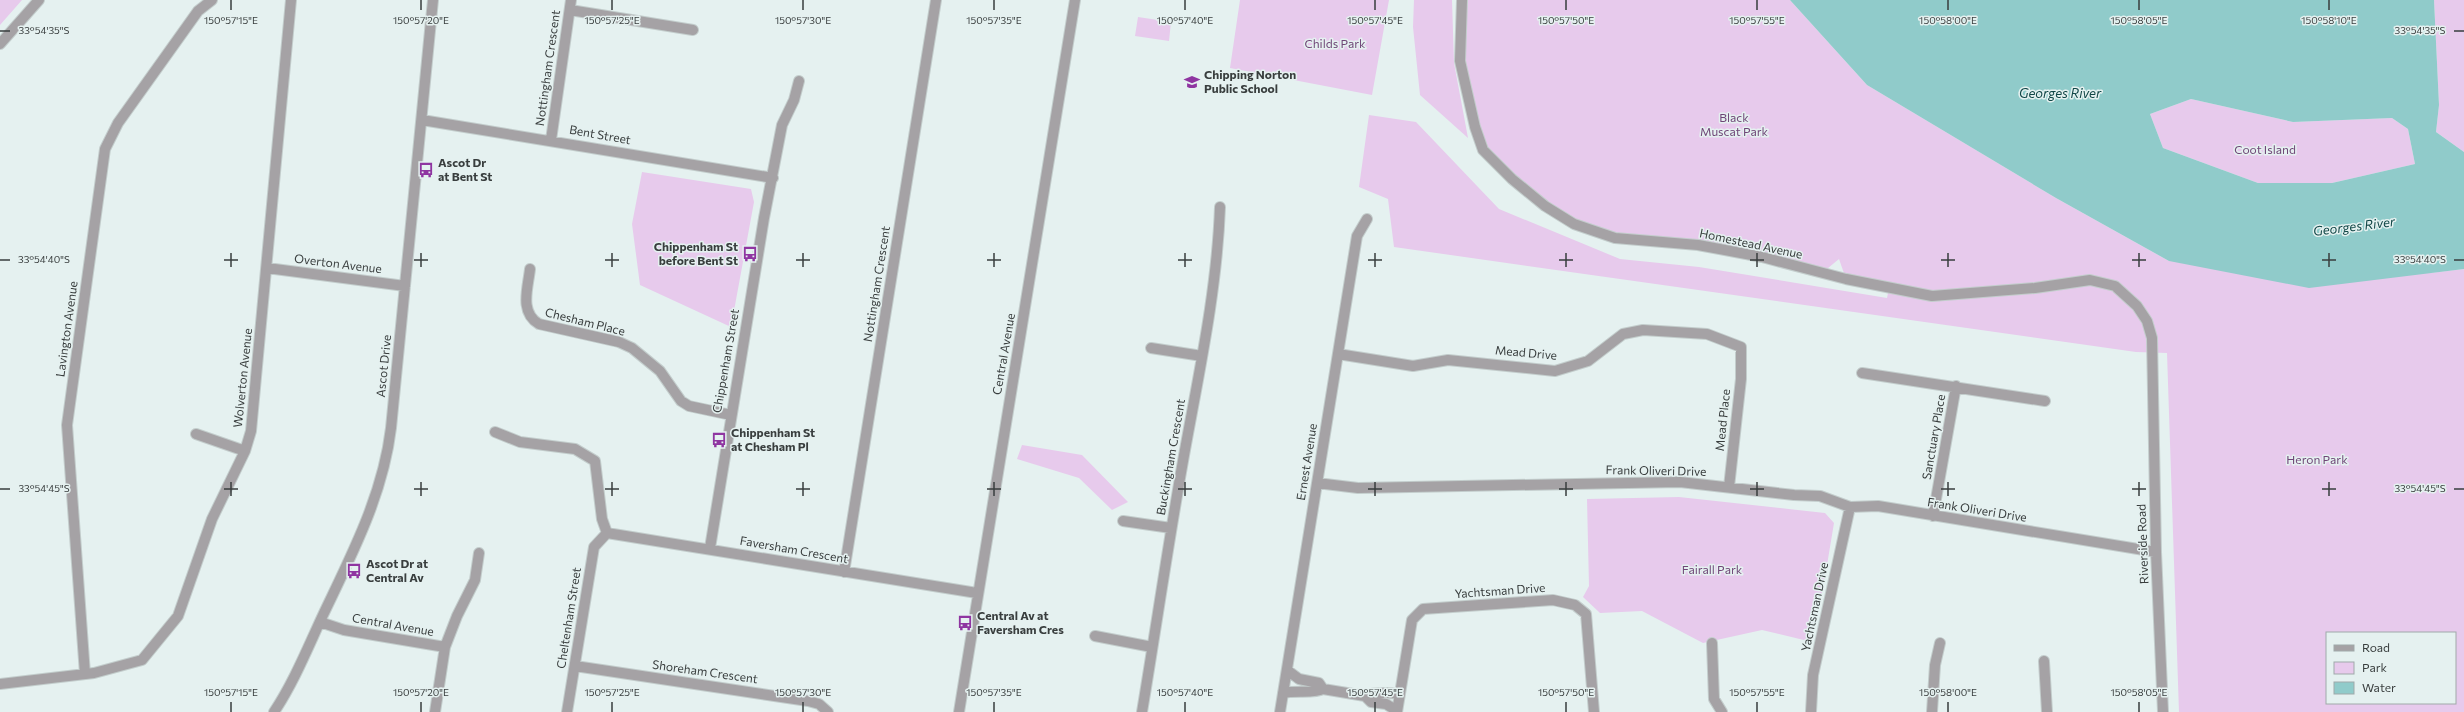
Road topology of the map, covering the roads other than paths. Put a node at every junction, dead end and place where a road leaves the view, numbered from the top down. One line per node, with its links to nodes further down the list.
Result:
1 (39, 0): 10 (street)
2 (212, 0): 53 (street, Lavington Avenue)
3 (291, 0): 17 (street, Wolverton Avenue)
4 (433, 0): 12 (street, Ascot Drive)
5 (936, 0): 42 (street, Nottingham Crescent)
6 (1075, 0): 43 (street, Central Avenue)
7 (1462, 0): 20 (street, Homestead Avenue)
8 (571, 5): 9 (street); 13 (street, Nottingham Crescent)
9 (693, 30)
10 (0, 44)
11 (799, 81): 14 (street, Chippenham Street)
12 (422, 120): 13 (street, Bent Street); 19 (street, Ascot Drive)
13 (551, 140): 14 (street, Bent Street)
14 (773, 178): 28 (street, Chippenham Street)
15 (1220, 207): 23 (street, Buckingham Crescent)
16 (1366, 219): 22 (street, Ernest Avenue)
17 (267, 268): 19 (street, Overton Avenue); 31 (street, Wolverton Avenue)
18 (530, 269): 28 (street, Chesham Place)
19 (405, 286): 44 (street, Ascot Drive)
20 (2137, 306): 40 (street, Riverside Road)
21 (1151, 348): 23 (street)
22 (1338, 354): 25 (street, Mead Drive); 32 (street, Ernest Avenue)
23 (1202, 356): 37 (street, Buckingham Crescent)
24 (1862, 373): 26 (street, Sanctuary Place)
25 (1741, 379): 33 (street, Mead Place)
26 (1956, 386): 27 (street, Sanctuary Place); 35 (street, Sanctuary Place)
27 (2045, 401)
28 (731, 414): 39 (street, Chippenham Street)
29 (495, 432): 38 (street)
30 (196, 434): 31 (street)
31 (244, 452): 53 (street, Wolverton Avenue)
32 (1317, 483): 33 (street, Frank Oliveri Drive); 52 (street, Ernest Avenue)
33 (1729, 487): 34 (street, Frank Oliveri Drive)
34 (1850, 508): 35 (street, Frank Oliveri Drive); 69 (street, Yachtsman Drive)
35 (1933, 516): 40 (street, Frank Oliveri Drive)
36 (1123, 521): 37 (street)
37 (1171, 528): 49 (street, Buckingham Crescent)
38 (607, 533): 39 (street, Faversham Crescent); 51 (street, Cheltenham Street)
39 (710, 548): 42 (street, Faversham Crescent)
40 (2156, 552): 72 (street, Riverside Road)
41 (479, 553): 48 (street)
42 (844, 572): 43 (street, Faversham Crescent)
43 (977, 592): 64 (street, Central Avenue)
44 (320, 622): 48 (street, Central Avenue); 60 (street, Ascot Drive)
45 (1095, 636): 49 (street)
46 (1712, 643): 68 (street)
47 (1940, 643): 70 (street)
48 (445, 647): 61 (street, Central Avenue)
49 (1152, 647): 65 (street, Buckingham Crescent)
50 (2044, 661): 71 (street)
51 (575, 666): 62 (street, Cheltenham Street); 63 (street, Shoreham Crescent)
52 (1287, 670): 55 (street); 56 (street, Ernest Avenue)
53 (85, 674): 54 (street, Wolverton Avenue)
54 (0, 684)
55 (1323, 689): 56 (street); 58 (street)
56 (1283, 693): 66 (street, Ernest Avenue)
57 (1400, 693): 58 (street); 59 (street, Yachtsman Drive); 67 (street, Yachtsman Drive)
58 (1365, 696): 59 (street)
59 (1397, 711)
60 (274, 712)
61 (435, 712)
62 (567, 712)
63 (828, 712)
64 (959, 712)
65 (1142, 712)
66 (1280, 712)
67 (1594, 712)
68 (1722, 712)
69 (1811, 712)
70 (1932, 712)
71 (2046, 712)
72 (2163, 712)

